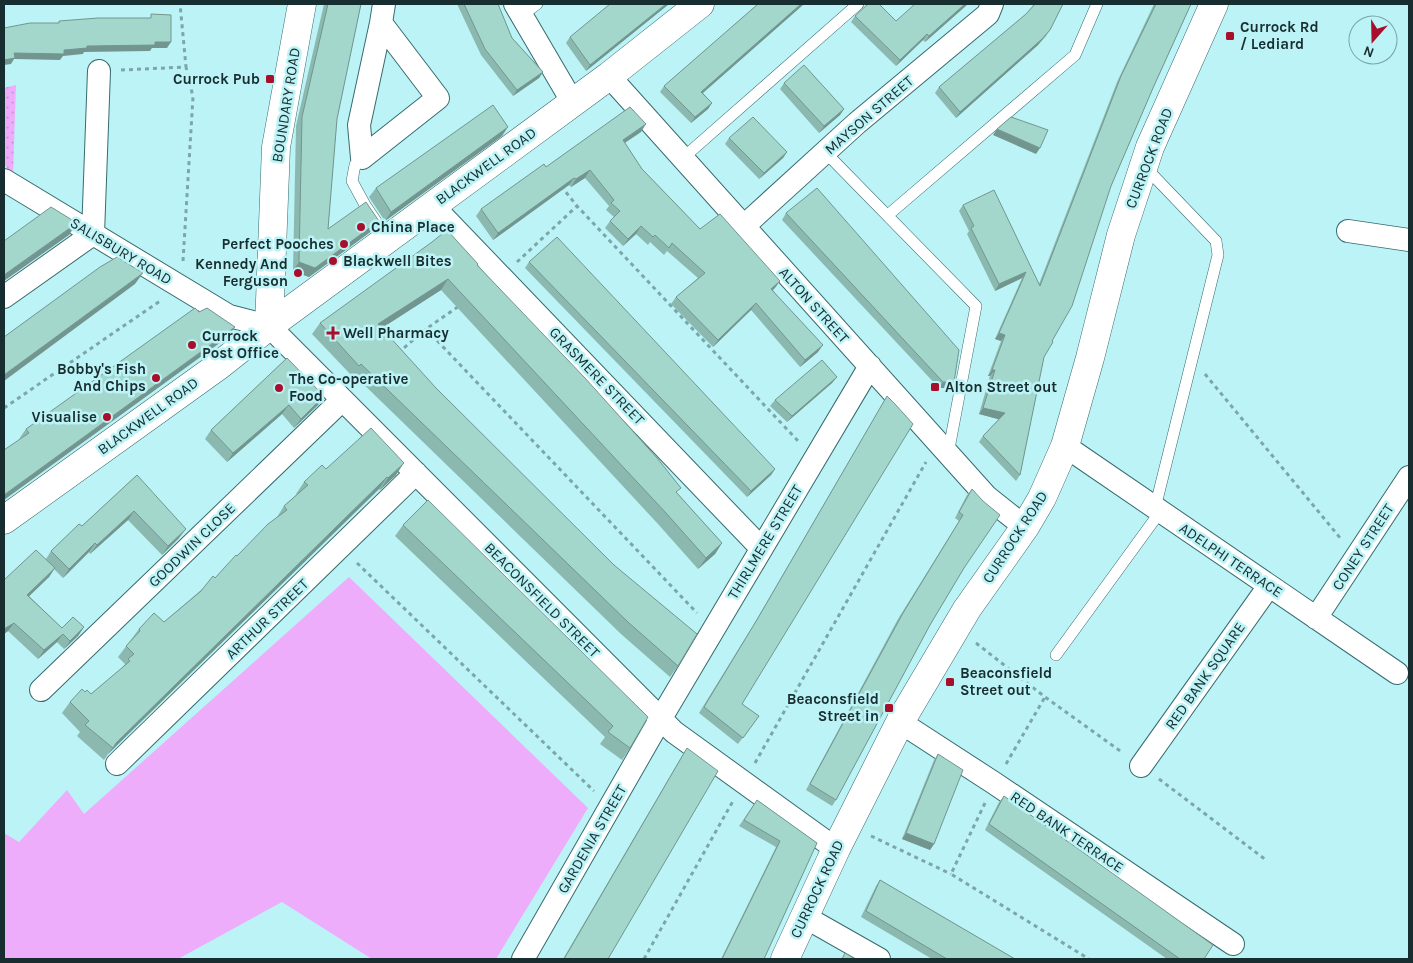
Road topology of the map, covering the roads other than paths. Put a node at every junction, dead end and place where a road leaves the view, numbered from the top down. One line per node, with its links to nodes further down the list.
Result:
1 (302, 4): 25 (street, BOUNDARY ROAD)
2 (700, 4): 10 (street, BLACKWELL ROAD)
3 (858, 4): 14 (lane)
4 (992, 4): 12 (street, MAYSON STREET)
5 (1098, 4): 18 (lane)
6 (1214, 4): 15 (street, CURROCK ROAD)
7 (525, 7): 11 (street)
8 (382, 14): 13 (street); 13 (street)
9 (99, 71): 21 (street)
10 (609, 76): 11 (street, BLACKWELL ROAD); 14 (street, ALTON STREET)
11 (573, 103): 17 (street, BLACKWELL ROAD)
12 (825, 152): 18 (lane); 19 (street, MAYSON STREET)
13 (362, 158): 22 (lane)
14 (683, 158): 19 (street, ALTON STREET)
15 (1144, 166): 28 (street, CURROCK ROAD); 32 (lane)
16 (4, 180): 21 (street, SALISBURY ROAD)
17 (433, 206): 22 (street, BLACKWELL ROAD); 35 (street, GRASMERE STREET)
18 (888, 216): 29 (lane)
19 (744, 226): 26 (street, ALTON STREET)
20 (1348, 231): 23 (street)
21 (93, 234): 24 (street); 25 (street, SALISBURY ROAD)
22 (388, 239): 25 (street, BLACKWELL ROAD)
23 (1409, 240)
24 (4, 297)
25 (269, 326): 27 (street, BEACONSFIELD STREET); 33 (street, BLACKWELL ROAD)
26 (870, 366): 29 (street, ALTON STREET); 35 (street, THIRLMERE STREET)
27 (342, 400): 30 (street, BEACONSFIELD STREET); 40 (street, GOODWIN CLOSE)
28 (1066, 446): 32 (street, ADELPHI TERRACE); 34 (street, CURROCK ROAD)
29 (943, 448): 34 (street, ALTON STREET)
30 (416, 473): 41 (street, BEACONSFIELD STREET); 43 (street, ARTHUR STREET)
31 (1409, 477): 37 (street, CONEY STREET)
32 (1157, 510): 36 (street, ADELPHI TERRACE); 38 (lane)
33 (4, 520)
34 (1025, 527): 42 (street, CURROCK ROAD)
35 (761, 548): 41 (street, THIRLMERE STREET)
36 (1269, 586): 37 (street, ADELPHI TERRACE); 44 (street, RED BANK SQUARE)
37 (1316, 618): 39 (street, ADELPHI TERRACE)
38 (1056, 655)
39 (1397, 673)
40 (41, 690)
41 (661, 718): 45 (street, BEACONSFIELD STREET); 48 (street, GARDENIA STREET)
42 (900, 722): 45 (street, CURROCK ROAD); 47 (street, RED BANK TERRACE)
43 (117, 764)
44 (1142, 766)
45 (836, 849): 46 (street, CURROCK ROAD)
46 (805, 917): 49 (street, CURROCK ROAD); 50 (street)
47 (1233, 944)
48 (523, 959)
49 (785, 959)
50 (879, 959)

